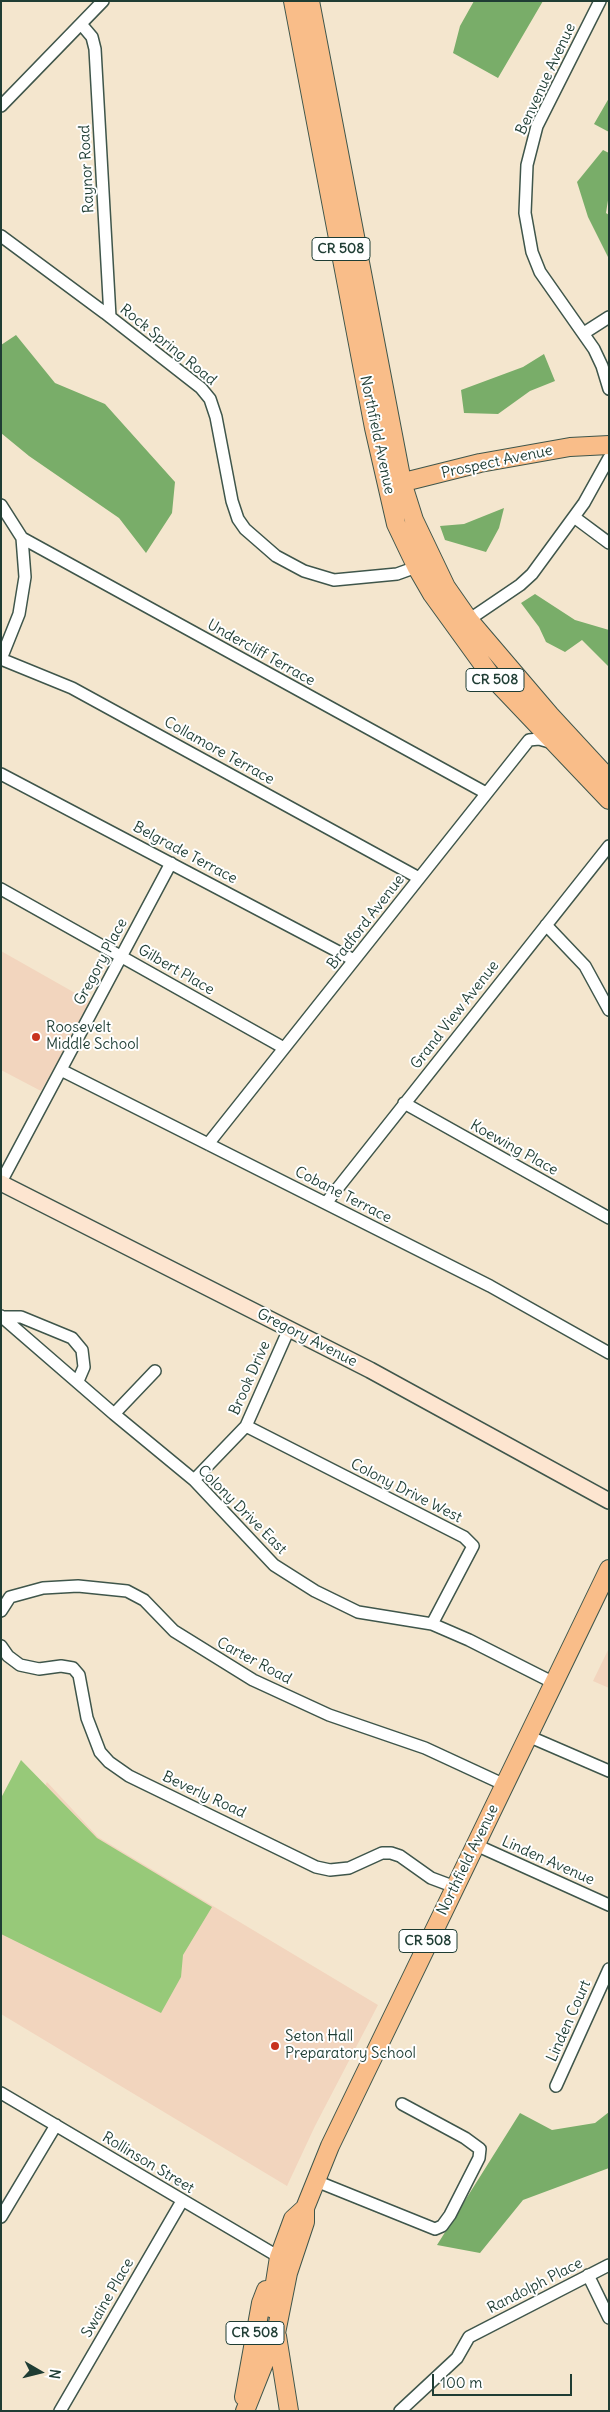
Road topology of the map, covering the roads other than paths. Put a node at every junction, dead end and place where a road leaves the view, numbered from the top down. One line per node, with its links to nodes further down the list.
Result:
1 (103, 1): 5 (street)
2 (293, 1): 6 (main road, Northfield Avenue / CR 508)
3 (310, 1): 6 (main road, Northfield Avenue / CR 508)
4 (600, 1): 11 (street, Benvenue Avenue)
5 (81, 24): 7 (street); 9 (street, Raynor Road)
6 (311, 51): 15 (main road, Northfield Avenue / CR 508)
7 (1, 106)
8 (1, 236): 9 (street, Rock Spring Road)
9 (110, 317): 21 (street, Rock Spring Road)
10 (609, 318): 11 (street)
11 (584, 332): 12 (street, Benvenue Avenue)
12 (609, 389)
13 (609, 445): 15 (main road, Prospect Avenue)
14 (609, 458): 17 (street)
15 (394, 485): 20 (main road, Northfield Avenue / CR 508); 21 (main road, Northfield Avenue / CR 508)
16 (1, 505): 18 (street)
17 (574, 517): 19 (street); 22 (street)
18 (22, 538): 23 (street); 27 (street, Undercliff Terrace)
19 (609, 543)
20 (432, 559): 21 (street, Rock Spring Road); 22 (main road, Northfield Avenue / CR 508)
21 (417, 568): 22 (main road, Northfield Avenue / CR 508)
22 (462, 624): 24 (main road, Northfield Avenue / CR 508)
23 (1, 659): 31 (street, Collamore Terrace)
24 (540, 727): 26 (main road, Northfield Avenue / CR 508); 27 (street, Bradford Avenue); 28 (main road, Northfield Avenue / CR 508)
25 (1, 774): 30 (street, Belgrade Terrace)
26 (609, 779)
27 (486, 793): 31 (street, Bradford Avenue)
28 (609, 800)
29 (609, 846): 33 (street, Grand View Avenue)
30 (171, 863): 34 (street, Gregory Place); 35 (street, Belgrade Terrace)
31 (419, 878): 35 (street, Bradford Avenue)
32 (1, 889): 34 (street, Gilbert Place)
33 (546, 924): 36 (street); 39 (street, Grand View Avenue)
34 (122, 956): 37 (street, Gilbert Place); 38 (street, Gregory Place)
35 (354, 960): 37 (street, Bradford Avenue)
36 (609, 1010)
37 (284, 1048): 40 (street, Bradford Avenue)
38 (61, 1070): 40 (street, Cobane Terrace); 41 (street, Gregory Place)
39 (404, 1103): 42 (street, Grand View Avenue); 43 (street, Koewing Place)
40 (208, 1144): 42 (street, Cobane Terrace)
41 (1, 1182): 45 (main road, Gregory Avenue)
42 (326, 1203): 46 (street, Cobane Terrace)
43 (609, 1218)
44 (2, 1317): 48 (street, Colony Drive East); 48 (street)
45 (289, 1329): 50 (street, Brook Drive); 52 (main road, Gregory Avenue)
46 (609, 1353)
47 (155, 1371): 49 (street)
48 (78, 1381): 49 (street, Colony Drive East)
49 (114, 1414): 51 (street, Colony Drive East)
50 (246, 1426): 51 (street, Brook Drive); 55 (street, Colony Drive West)
51 (194, 1480): 55 (street, Colony Drive East)
52 (609, 1502)
53 (609, 1569): 57 (main road, Northfield Avenue / CR 508)
54 (1, 1611): 60 (street, Carter Road)
55 (432, 1624): 57 (street, Colony Drive East)
56 (1, 1646): 62 (street, Beverly Road)
57 (554, 1682): 58 (main road, Northfield Avenue / CR 508)
58 (528, 1736): 59 (street); 60 (main road, Northfield Avenue / CR 508)
59 (609, 1771)
60 (505, 1785): 61 (main road, Northfield Avenue / CR 508)
61 (476, 1845): 62 (main road, Northfield Avenue / CR 508); 63 (street, Linden Avenue)
62 (455, 1887): 69 (main road, Northfield Avenue / CR 508)
63 (609, 1905)
64 (609, 1968): 65 (street, Linden Court)
65 (556, 2086)
66 (1, 2093): 68 (street, Rollinson Street)
67 (402, 2104): 69 (street)
68 (56, 2125): 70 (street, Rollinson Street); 72 (street)
69 (316, 2181): 71 (main road, Northfield Avenue / CR 508)
70 (182, 2201): 73 (street, Rollinson Street); 79 (street, Swaine Place)
71 (305, 2208): 73 (main road, Northfield Avenue / CR 508); 77 (main road, Northfield Avenue / CR 508)
72 (1, 2217)
73 (279, 2257): 77 (main road, Northfield Avenue); 80 (main road, CR 508)
74 (609, 2265): 75 (street, Randolph Place)
75 (588, 2275): 76 (street); 81 (street, Randolph Place)
76 (609, 2318)
77 (276, 2332): 78 (main road, Northfield Avenue); 80 (main road, CR 508)
78 (288, 2403): 80 (main road)
79 (60, 2411)
80 (245, 2411)
81 (400, 2411)

